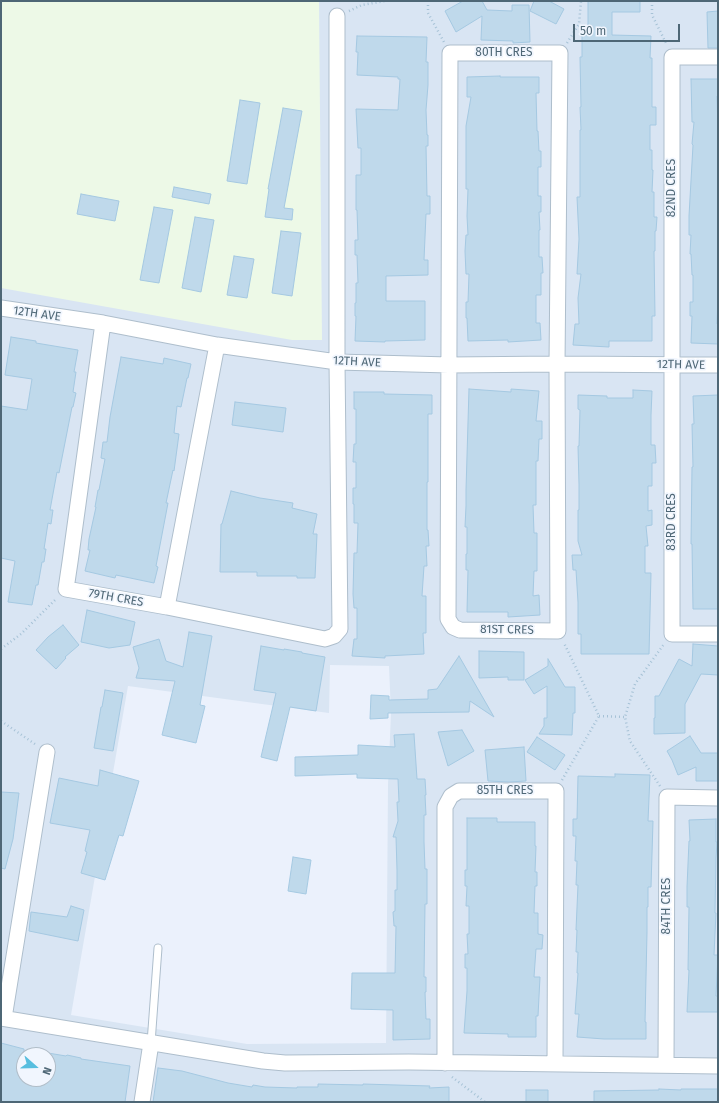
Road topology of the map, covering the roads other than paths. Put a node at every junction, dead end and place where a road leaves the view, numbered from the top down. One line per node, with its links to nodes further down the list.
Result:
1 (337, 16): 6 (street)
2 (718, 57): 9 (street, 82ND CRES)
3 (1, 308): 4 (street, 12TH AVE)
4 (103, 323): 5 (street, 12TH AVE); 11 (street, 79TH CRES)
5 (217, 344): 6 (street, 12TH AVE); 11 (street)
6 (337, 362): 8 (street, 12TH AVE); 11 (street, 79TH CRES)
7 (557, 364): 8 (street, 12TH AVE); 8 (street, 81ST CRES); 8 (street, 80TH CRES); 9 (street, 12TH AVE)
8 (449, 365)
9 (672, 365): 10 (street, 12TH AVE); 12 (street, 83RD CRES)
10 (718, 365)
11 (167, 607)
12 (718, 634)
13 (47, 752): 16 (street)
14 (718, 798): 20 (street, 84TH CRES)
15 (158, 948): 17 (lane)
16 (2, 1018): 17 (street)
17 (151, 1043): 18 (street); 22 (street)
18 (445, 1062): 19 (street); 19 (street, 85TH CRES)
19 (555, 1064): 20 (street)
20 (666, 1065): 21 (street)
21 (718, 1066)
22 (142, 1102)

